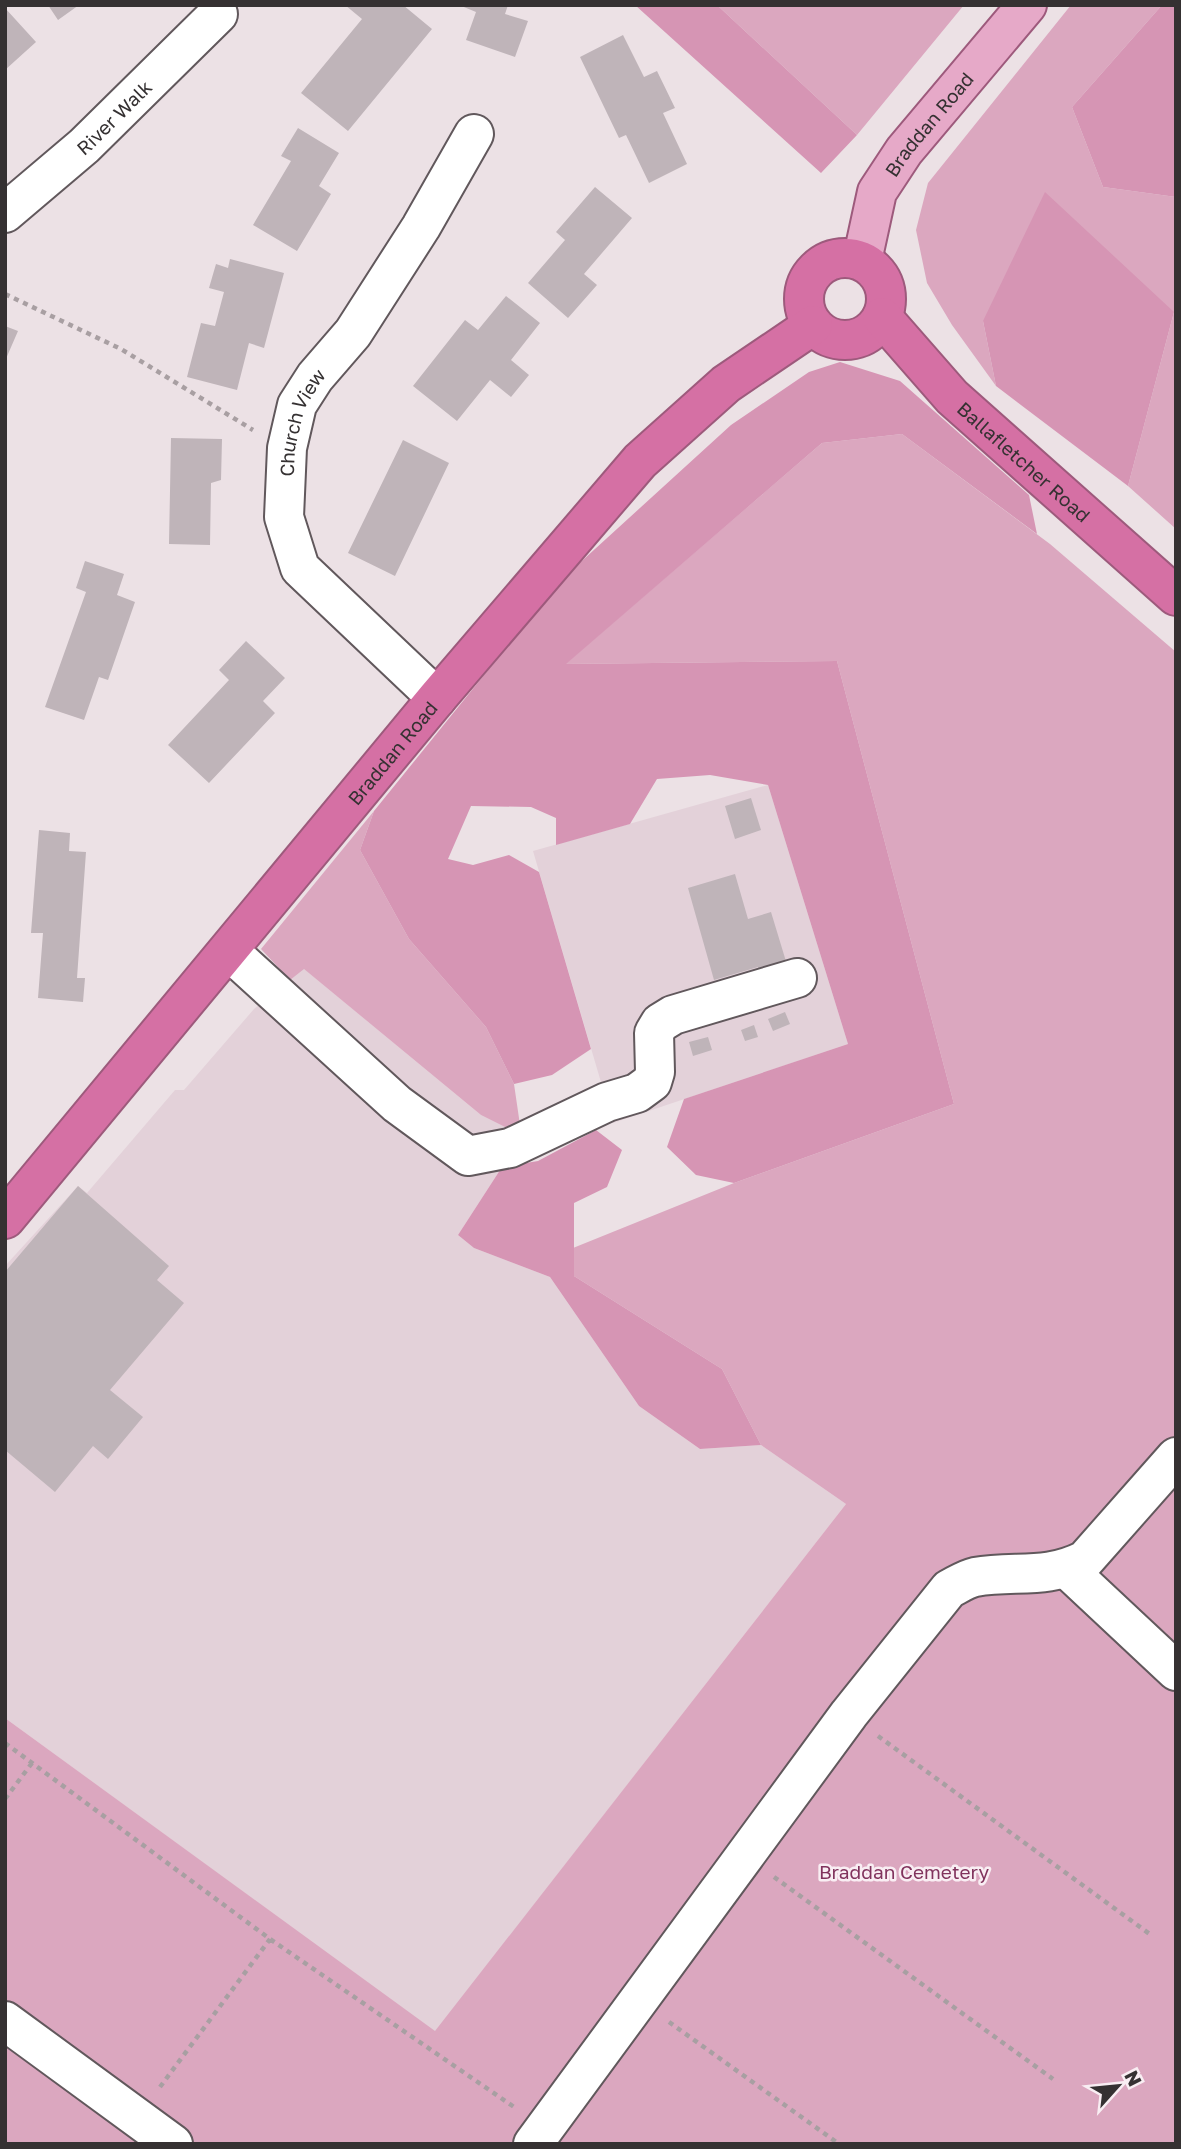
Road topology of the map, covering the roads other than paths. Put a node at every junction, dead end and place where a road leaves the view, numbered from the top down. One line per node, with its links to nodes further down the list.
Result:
1 (1027, 5): 5 (main road, Braddan Road)
2 (218, 13): 4 (street, River Walk)
3 (474, 134): 9 (street, Church View)
4 (5, 213)
5 (862, 261): 6 (highway); 7 (highway)
6 (882, 317): 7 (highway); 8 (highway, Ballafletcher Road)
7 (813, 325): 9 (highway, Braddan Road)
8 (1176, 596)
9 (437, 698): 10 (highway, Braddan Road)
10 (229, 951): 11 (street); 12 (highway, Braddan Road)
11 (797, 978)
12 (5, 1219)
13 (1176, 1457): 14 (street)
14 (1067, 1569): 15 (street); 17 (street)
15 (1176, 1671)
16 (5, 2021): 18 (street)
17 (539, 2136)
18 (173, 2144)

